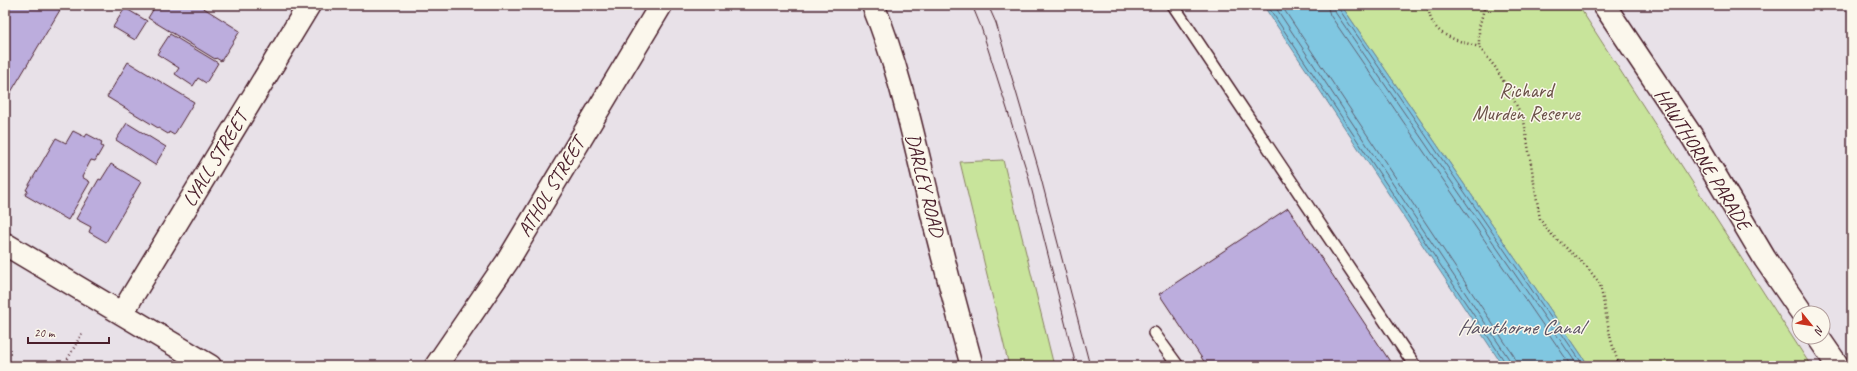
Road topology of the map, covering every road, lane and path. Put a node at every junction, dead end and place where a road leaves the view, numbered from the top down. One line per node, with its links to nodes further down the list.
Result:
1 (309, 5): 11 (street, LYALL STREET)
2 (661, 5): 17 (street, ATHOL STREET)
3 (873, 5): 18 (street, DARLEY ROAD)
4 (1173, 5): 20 (lane)
5 (1428, 5): 8 (path)
6 (1485, 5): 8 (path)
7 (1604, 5): 10 (street, HAWTHORNE PARADE)
8 (1479, 47): 21 (path)
9 (5, 244): 11 (street)
10 (1797, 305)
11 (122, 313): 16 (street)
12 (82, 333): 15 (path)
13 (1154, 333): 19 (lane)
14 (1824, 345): 22 (street)
15 (64, 366)
16 (210, 366)
17 (436, 366)
18 (972, 366)
19 (1178, 366)
20 (1415, 366)
21 (1619, 366)
22 (1838, 366)

